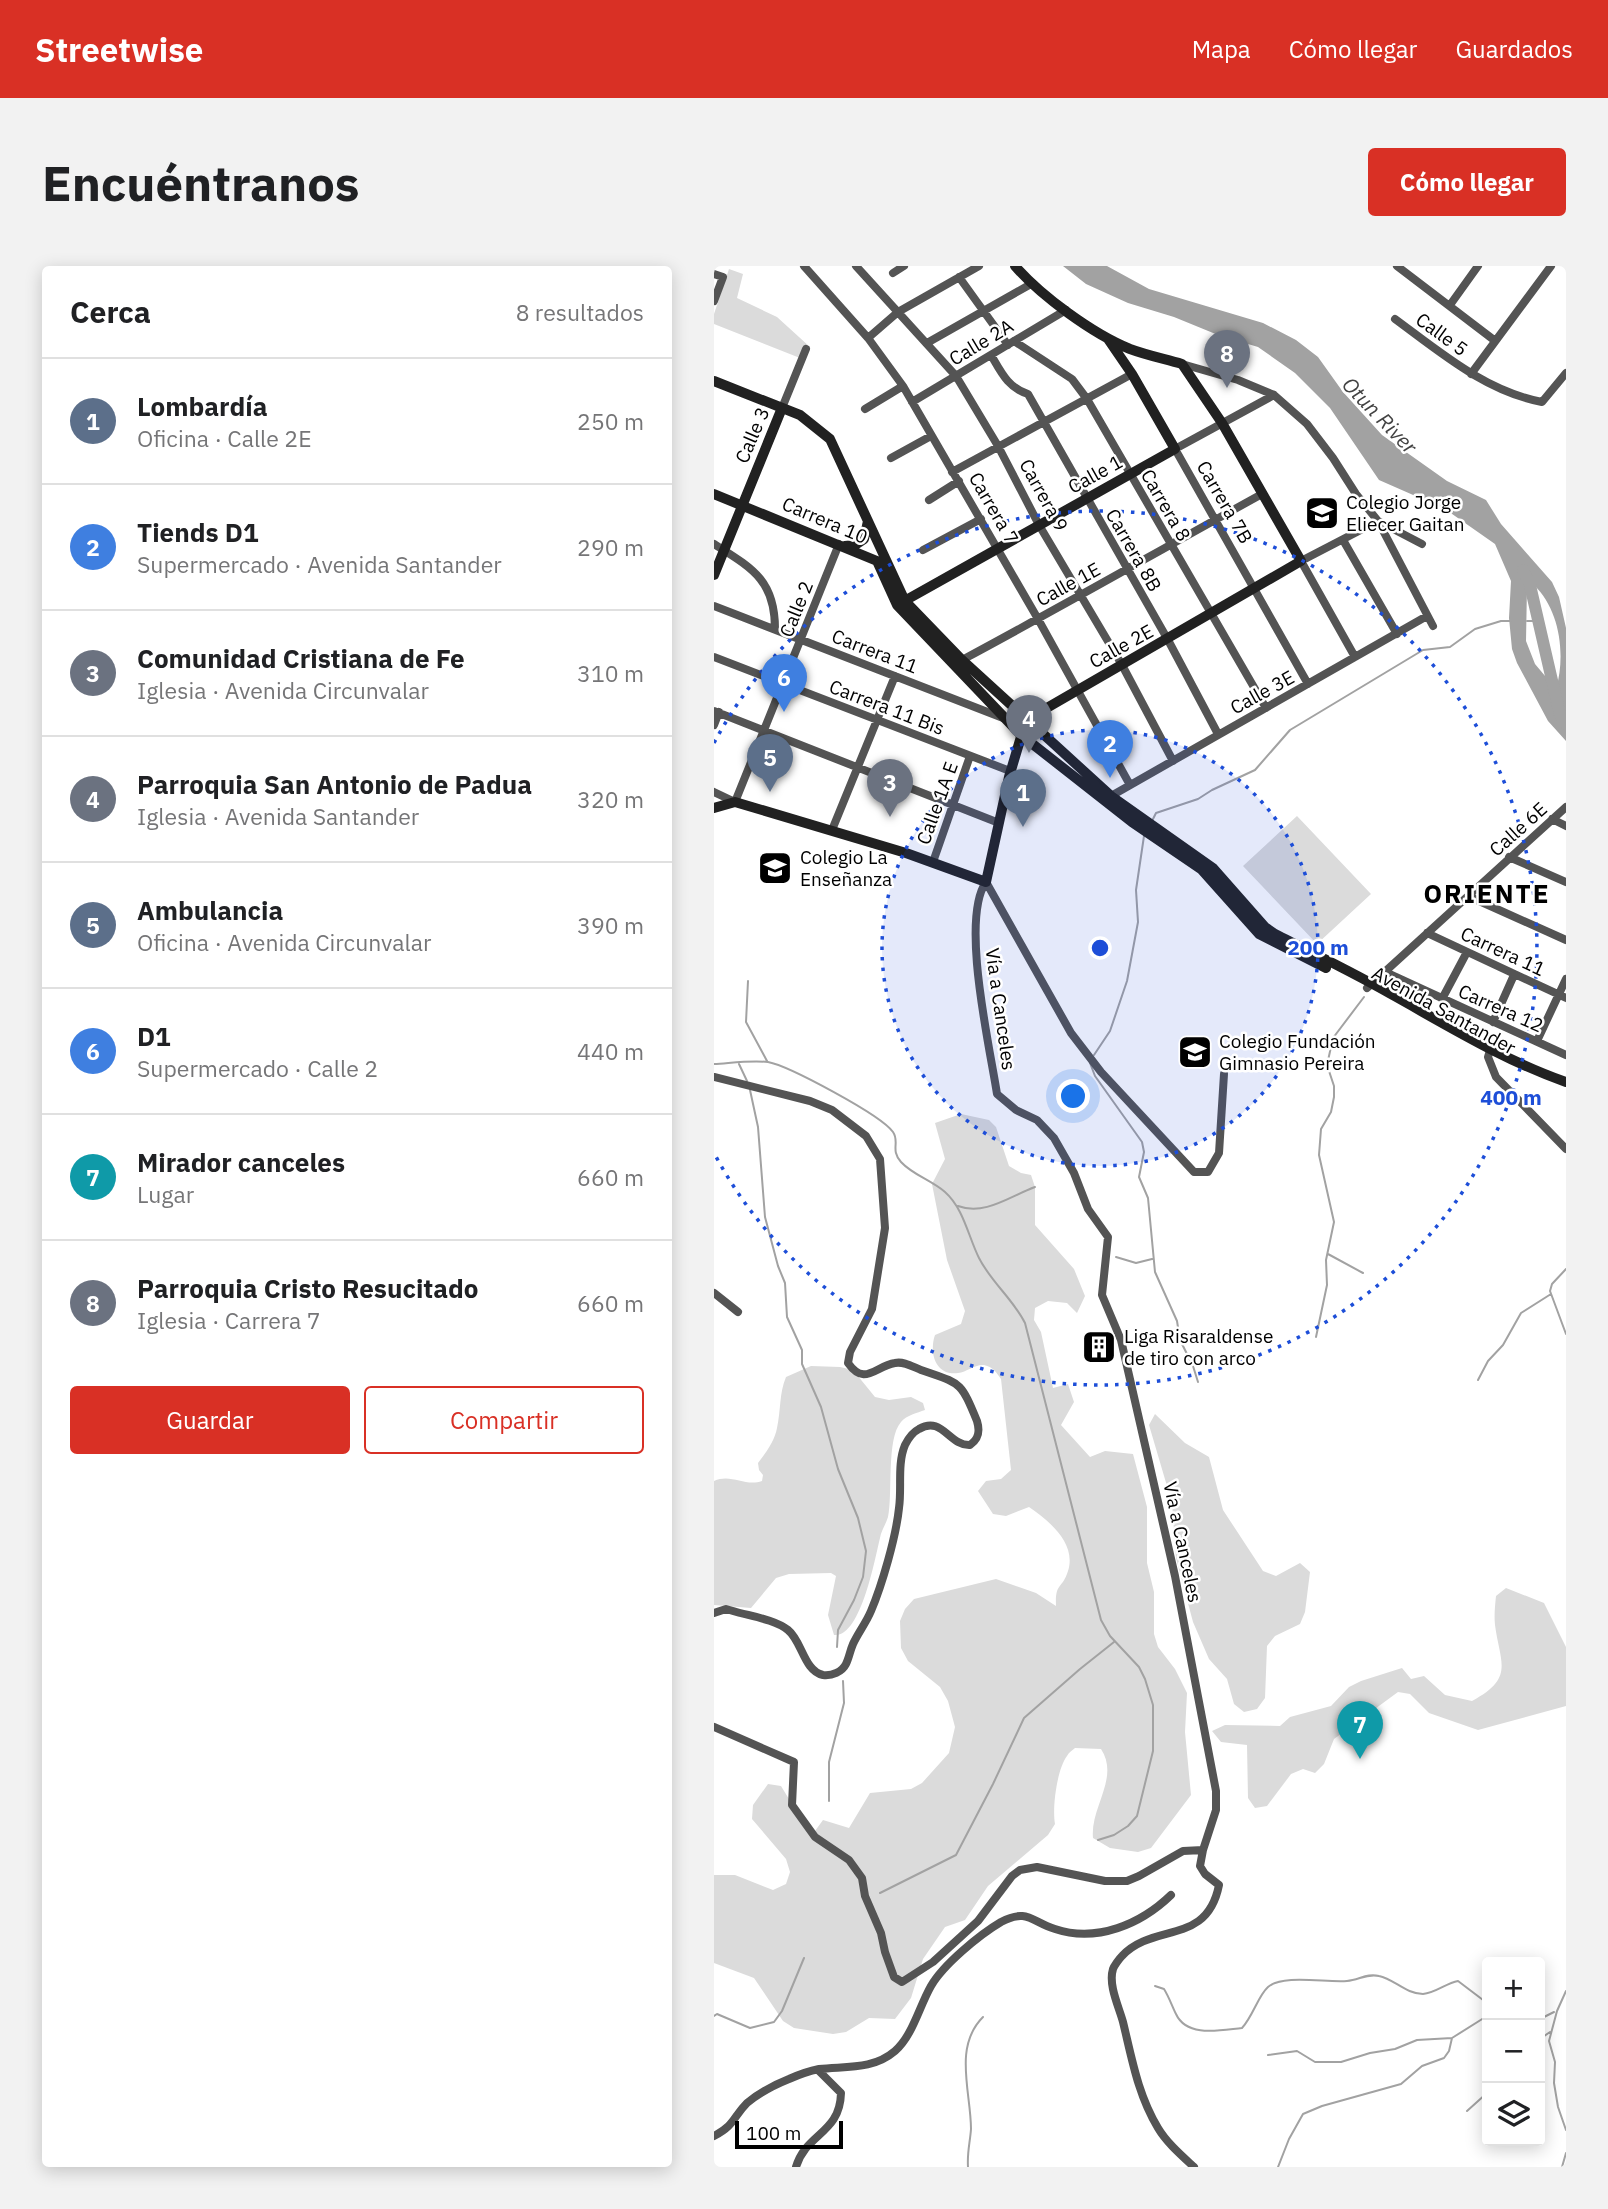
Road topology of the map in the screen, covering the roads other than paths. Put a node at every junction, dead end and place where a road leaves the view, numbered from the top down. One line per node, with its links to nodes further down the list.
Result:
1 (804, 266): 19 (street, Carrera 7)
2 (856, 266): 16 (street, Carrera 9)
3 (904, 266): 9 (street)
4 (979, 266): 11 (street)
5 (1015, 266): 12 (main road)
6 (1397, 266): 14 (street)
7 (1478, 266): 14 (street)
8 (1552, 266): 21 (street)
9 (893, 273)
10 (714, 274): 13 (street)
11 (959, 277): 16 (street); 17 (street)
12 (1031, 284): 15 (main road); 17 (street)
13 (714, 301)
14 (1450, 305): 21 (street)
15 (1066, 310): 20 (main road); 23 (street, Calle 2A)
16 (898, 312): 19 (street); 22 (street, Carrera 9)
17 (983, 312): 22 (street); 23 (street)
18 (1395, 319): 29 (street, Calle 5)
19 (868, 338): 32 (street, Carrera 7)
20 (1108, 339): 26 (main road); 28 (main road, Carrera 7B)
21 (1494, 340): 29 (street)
22 (927, 343): 30 (street, Carrera 9)
23 (1010, 343): 25 (street, Calle 2A); 34 (street, Carrera 8)
24 (806, 349): 36 (street, Calle 3)
25 (991, 355): 30 (street, Calle 2A); 38 (street, Carrera 8B)
26 (1182, 363): 33 (street); 39 (main road)
27 (1566, 373): 29 (street, Calle 5)
28 (1132, 374): 34 (street); 42 (main road, Carrera 7B)
29 (1471, 374)
30 (956, 376): 35 (street, Calle 2A); 41 (street, Carrera 9)
31 (714, 381): 36 (main road)
32 (903, 386): 35 (street, Carrera 7); 37 (street)
33 (1274, 395): 39 (street, Calle 1); 55 (street)
34 (1087, 399): 38 (street); 45 (street, Carrera 8)
35 (912, 402): 40 (street, Carrera 7)
36 (782, 408): 51 (main road, Calle 3); 52 (main road)
37 (865, 409)
38 (1045, 423): 41 (street); 49 (street, Carrera 8B)
39 (1222, 423): 42 (street, Calle 1); 48 (main road)
40 (931, 436): 43 (street); 44 (street, Carrera 7)
41 (998, 446): 44 (street); 56 (street, Carrera 9)
42 (1175, 449): 45 (main road, Calle 1); 54 (street, Carrera 7B)
43 (891, 458)
44 (952, 472): 46 (street, Carrera 7)
45 (1130, 474): 49 (main road, Calle 1); 58 (street, Carrera 8)
46 (959, 481): 50 (street); 53 (street, Carrera 7)
47 (714, 494): 51 (main road, Carrera 10)
48 (1262, 494): 54 (street, Calle 1E); 64 (main road)
49 (1087, 498): 56 (main road, Calle 1); 65 (street, Carrera 8B)
50 (929, 500)
51 (741, 505): 59 (main road, Carrera 10); 61 (main road, Calle 3)
52 (866, 514): 59 (main road); 69 (main road)
53 (981, 519): 62 (street, Carrera 7); 63 (street)
54 (1215, 520): 58 (street, Calle 1E); 67 (street, Carrera 7B)
55 (1378, 521): 57 (street, Calle 2E); 60 (street); 72 (street)
56 (1039, 525): 62 (main road, Calle 1); 68 (street, Carrera 9)
57 (1343, 540): 64 (street, Calle 2E); 76 (street)
58 (1170, 543): 65 (street, Calle 1E); 71 (street, Carrera 8)
59 (839, 544): 69 (main road, Carrera 10); 77 (street, Calle 2)
60 (1422, 544)
61 (719, 547): 66 (main road, Calle 3); 75 (street)
62 (998, 549): 69 (main road, Calle 1); 73 (street, Carrera 7)
63 (923, 550)
64 (1301, 561): 67 (main road, Calle 2E); 80 (street)
65 (1128, 569): 68 (street, Calle 1E); 78 (street, Carrera 8B)
66 (714, 575)
67 (1255, 590): 71 (main road, Calle 2E); 85 (street, Carrera 7B)
68 (1082, 594): 73 (street, Calle 1E); 82 (street, Carrera 9)
69 (901, 603): 81 (main road, Avenida Santander); 89 (main road, Avenida Santander)
70 (714, 606): 75 (street, Carrera 11)
71 (1212, 614): 78 (main road, Calle 2E); 87 (street, Carrera 8)
72 (1427, 616): 74 (street); 76 (street, Calle 3E)
73 (1038, 619): 81 (street, Calle 1E); 86 (street, Carrera 7)
74 (1433, 626)
75 (775, 629): 77 (street, Carrera 11)
76 (1397, 634): 80 (street, Calle 3E)
77 (801, 639): 83 (street, Carrera 11); 84 (street, Calle 2)
78 (1168, 640): 82 (main road, Calle 2E); 94 (street, Carrera 8B)
79 (714, 657): 84 (street, Carrera 11 Bis)
80 (1355, 657): 85 (street, Calle 3E)
81 (962, 660): 91 (main road, Avenida Santander)
82 (1122, 665): 86 (main road, Calle 2E); 97 (street, Carrera 9)
83 (895, 676): 89 (street, Carrera 11); 90 (street)
84 (782, 684): 90 (street, Carrera 11 Bis); 93 (street, Calle 2)
85 (1308, 684): 87 (street, Calle 3E)
86 (1078, 689): 91 (main road, Calle 2E); 100 (street, Carrera 7)
87 (1266, 708): 94 (street, Calle 3E)
88 (716, 711): 92 (street); 93 (street)
89 (1003, 718): 91 (street, Carrera 11); 95 (main road, Avenida Santander)
90 (877, 720): 96 (street, Carrera 11 Bis); 98 (street)
91 (1026, 720): 95 (main road); 102 (main road, Avenida Santander)
92 (714, 725)
93 (763, 731): 98 (street); 103 (street, Calle 2)
94 (1219, 734): 97 (street, Calle 3E)
95 (1021, 735): 99 (main road); 122 (main road, Avenida Santander)
96 (970, 756): 99 (street, Carrera 11 Bis); 104 (street, Calle 1A E)
97 (1173, 761): 100 (street, Calle 3E)
98 (857, 767): 104 (street); 110 (street)
99 (1010, 771): 108 (main road)
100 (1130, 785): 102 (street, Calle 3E)
101 (714, 792): 103 (street)
102 (1111, 796): 122 (main road, Avenida Santander)
103 (734, 802): 106 (main road); 110 (main road)
104 (953, 806): 108 (street); 112 (street, Calle 1A E)
105 (1566, 807): 107 (street, Calle 6E)
106 (714, 808)
107 (1552, 819): 109 (street); 111 (street, Calle 6E)
108 (999, 823): 113 (main road)
109 (1566, 826)
110 (832, 830): 112 (main road)
111 (1509, 857): 114 (street); 115 (street, Calle 6E)
112 (933, 862): 113 (main road)
113 (986, 882): 129 (street); 138 (street, Vía a Canceles)
114 (1566, 882)
115 (1468, 896): 116 (street, Calle 6E); 117 (street)
116 (1427, 933): 118 (street, Carrera 11); 119 (street, Calle 6E)
117 (1566, 940)
118 (1467, 952): 120 (street, Carrera 11); 124 (street)
119 (1385, 972): 122 (street, Calle 6E); 124 (street, Carrera 12)
120 (1514, 975): 123 (street, Carrera 11); 125 (street)
121 (1566, 979): 123 (street)
122 (1370, 986): 127 (main road, Avenida Santander)
123 (1562, 996): 126 (street)
124 (1442, 999): 125 (street, Carrera 12)
125 (1493, 1022): 126 (street, Carrera 12)
126 (1537, 1041): 128 (street, Carrera 12)
127 (1489, 1053): 131 (main road, Avenida Santander); 132 (main road, Avenida Santander); 133 (street)
128 (1566, 1055)
129 (1224, 1074)
130 (714, 1077): 136 (street)
131 (1566, 1082)
132 (1566, 1088)
133 (1566, 1149)
134 (714, 1293): 135 (street)
135 (738, 1312)
136 (714, 1613)
137 (714, 1731): 140 (street)
138 (1203, 1850): 140 (street); 145 (street)
139 (1171, 1895): 141 (street)
140 (933, 1962): 141 (street)
141 (942, 1971): 142 (street)
142 (818, 2070): 143 (street); 144 (street)
143 (714, 2136)
144 (796, 2167)
145 (1194, 2167)

